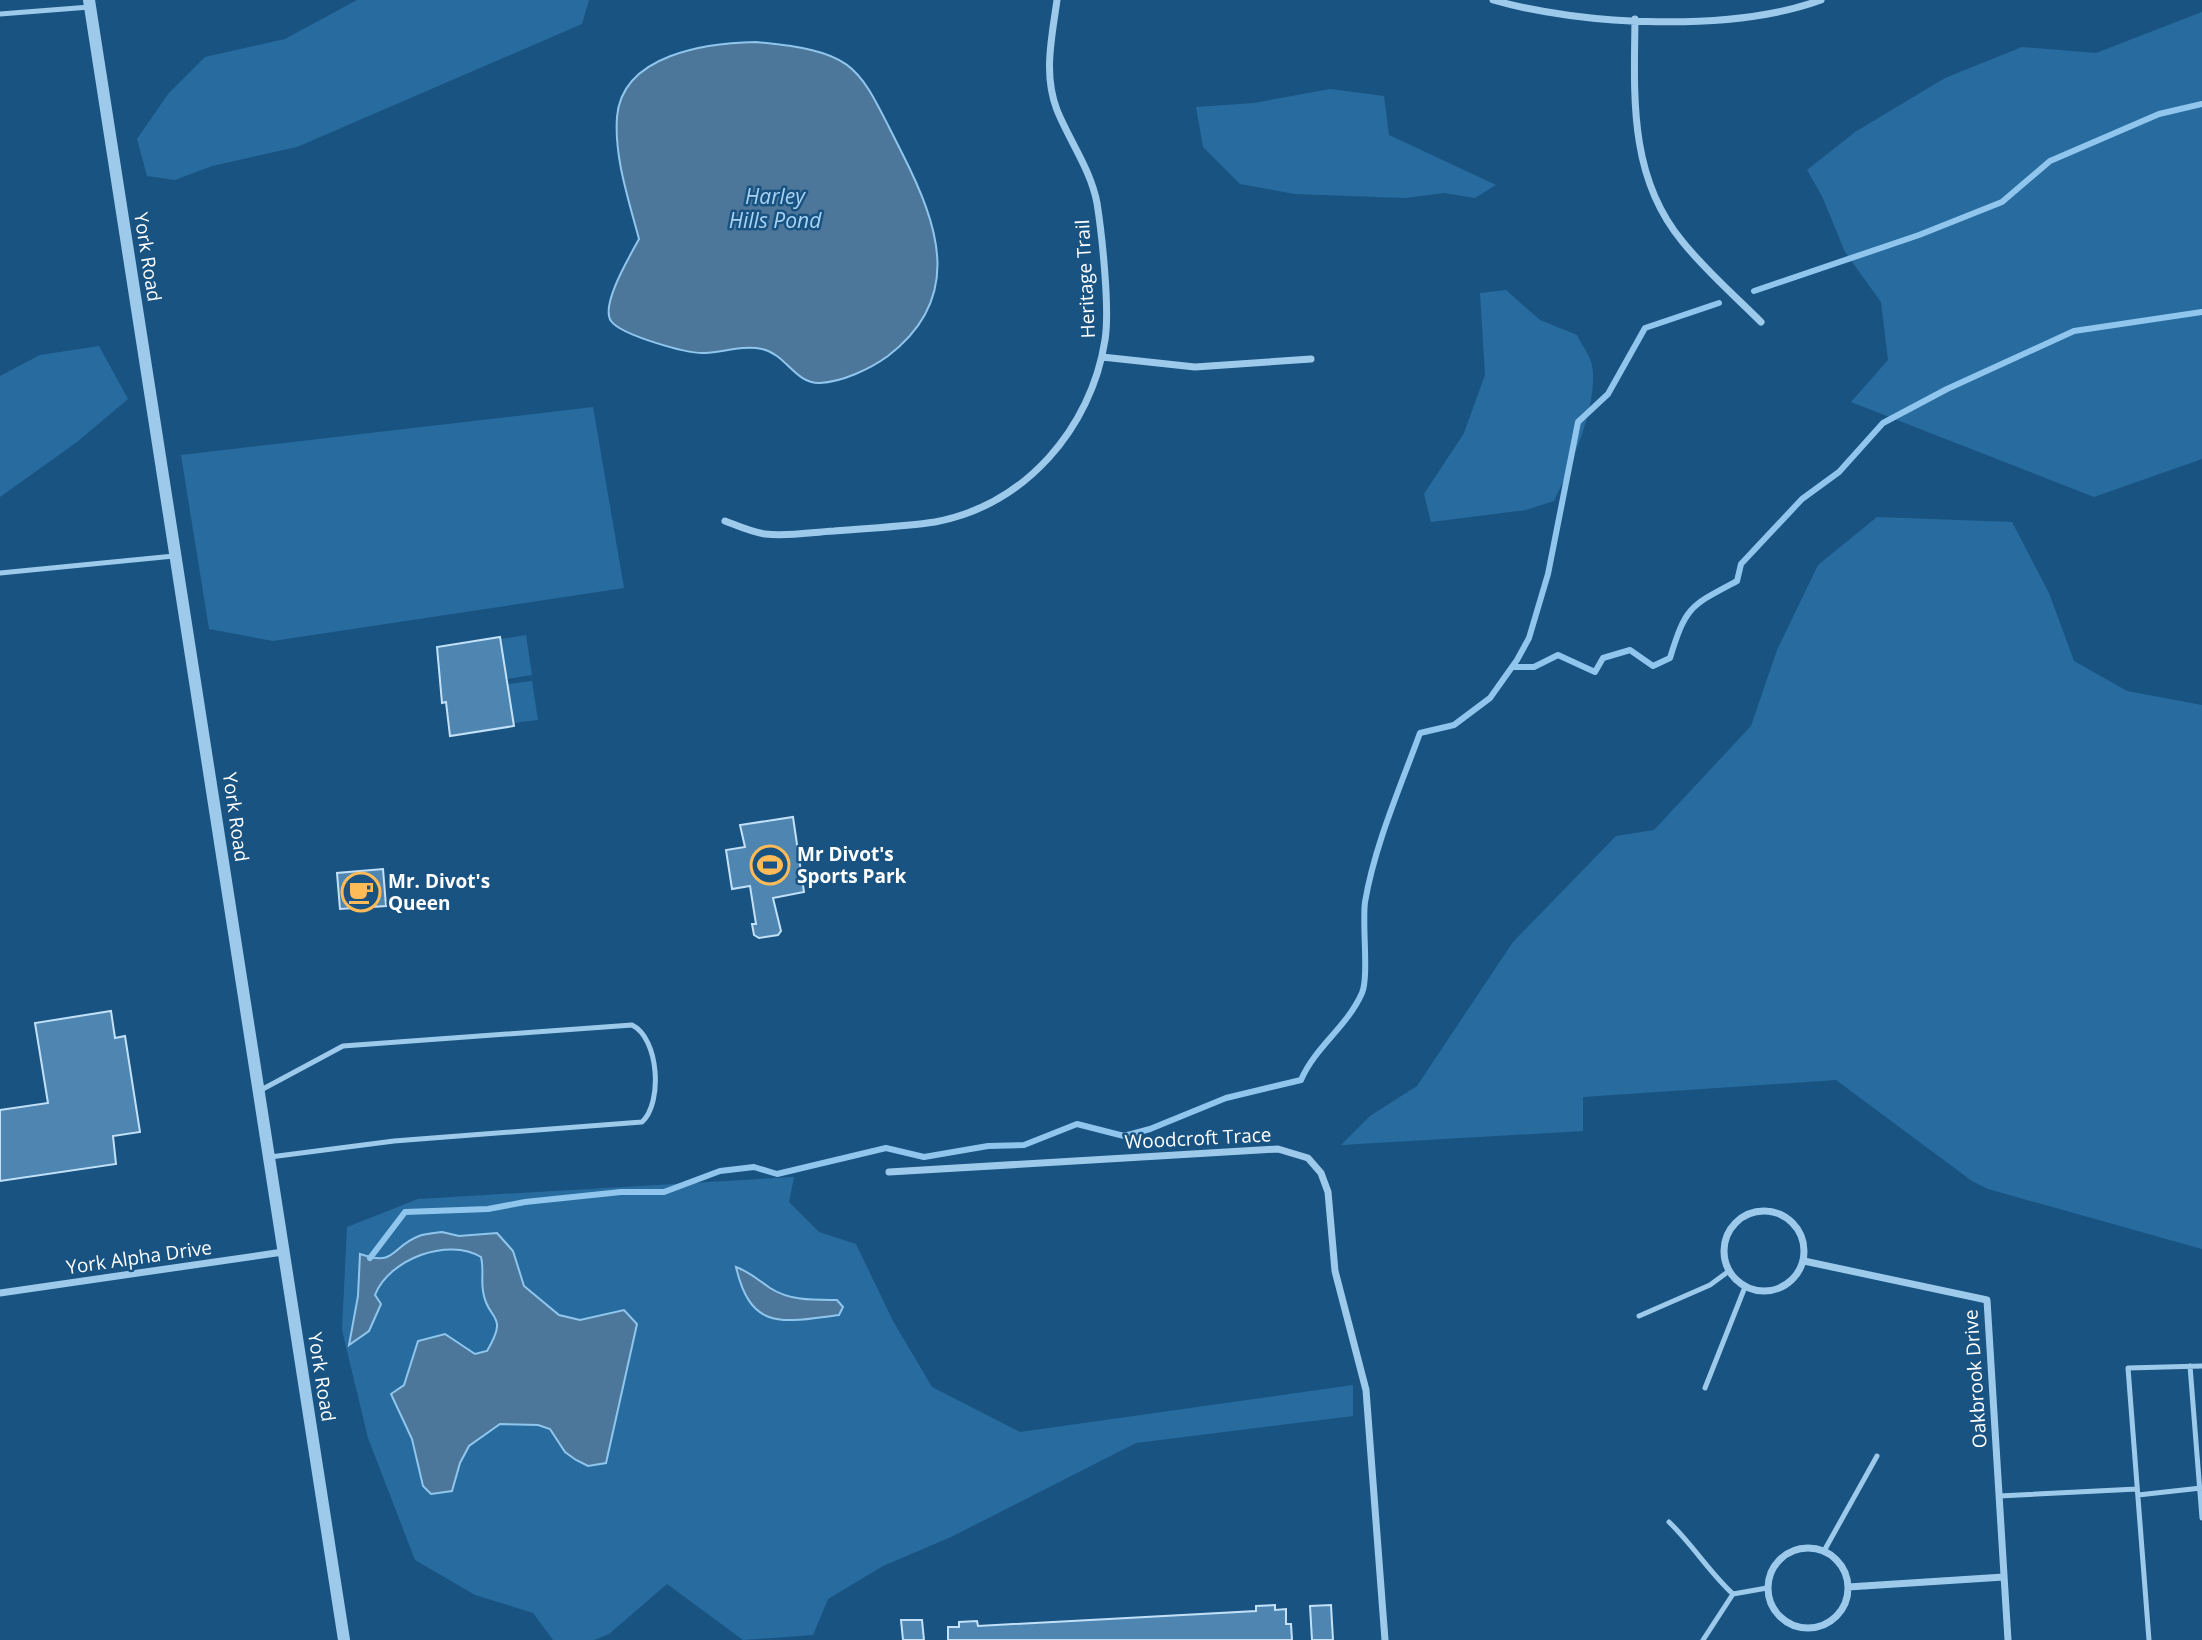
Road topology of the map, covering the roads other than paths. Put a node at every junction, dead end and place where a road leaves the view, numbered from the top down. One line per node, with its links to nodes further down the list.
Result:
1 (1057, 0): 8 (street, Heritage Trail)
2 (1493, 0): 6 (street)
3 (1821, 0): 6 (street)
4 (89, 4): 5 (lane); 11 (street, York Road)
5 (0, 14)
6 (1635, 19): 7 (street)
7 (1761, 322)
8 (1102, 357): 9 (street); 10 (street, Heritage Trail)
9 (1311, 359)
10 (725, 520)
11 (177, 556): 12 (lane); 13 (street, York Road)
12 (0, 573)
13 (258, 1091): 14 (street, York Road); 14 (lane)
14 (268, 1158): 16 (street, York Road)
15 (889, 1172): 37 (street, Woodcroft Trace)
16 (283, 1252): 20 (street, York Alpha Drive); 36 (street, York Road)
17 (1804, 1261): 18 (street); 19 (street); 28 (street, Oakbrook Drive)
18 (1729, 1271): 19 (street); 21 (lane)
19 (1745, 1287): 24 (lane)
20 (0, 1293)
21 (1639, 1316)
22 (2190, 1366): 23 (lane); 26 (lane); 27 (lane)
23 (2202, 1366)
24 (1705, 1388)
25 (1877, 1456): 31 (lane)
26 (2201, 1488): 27 (lane); 29 (lane)
27 (2137, 1492): 28 (lane); 40 (lane)
28 (1999, 1496): 32 (street, Oakbrook Drive)
29 (2202, 1518)
30 (1669, 1522): 35 (lane)
31 (1824, 1551): 33 (street); 34 (street)
32 (2004, 1577): 33 (street); 39 (street, Oakbrook Drive)
33 (1848, 1587): 34 (street)
34 (1767, 1588): 35 (lane)
35 (1733, 1594): 38 (lane)
36 (344, 1640)
37 (1385, 1640)
38 (1703, 1640)
39 (2008, 1640)
40 (2149, 1640)

